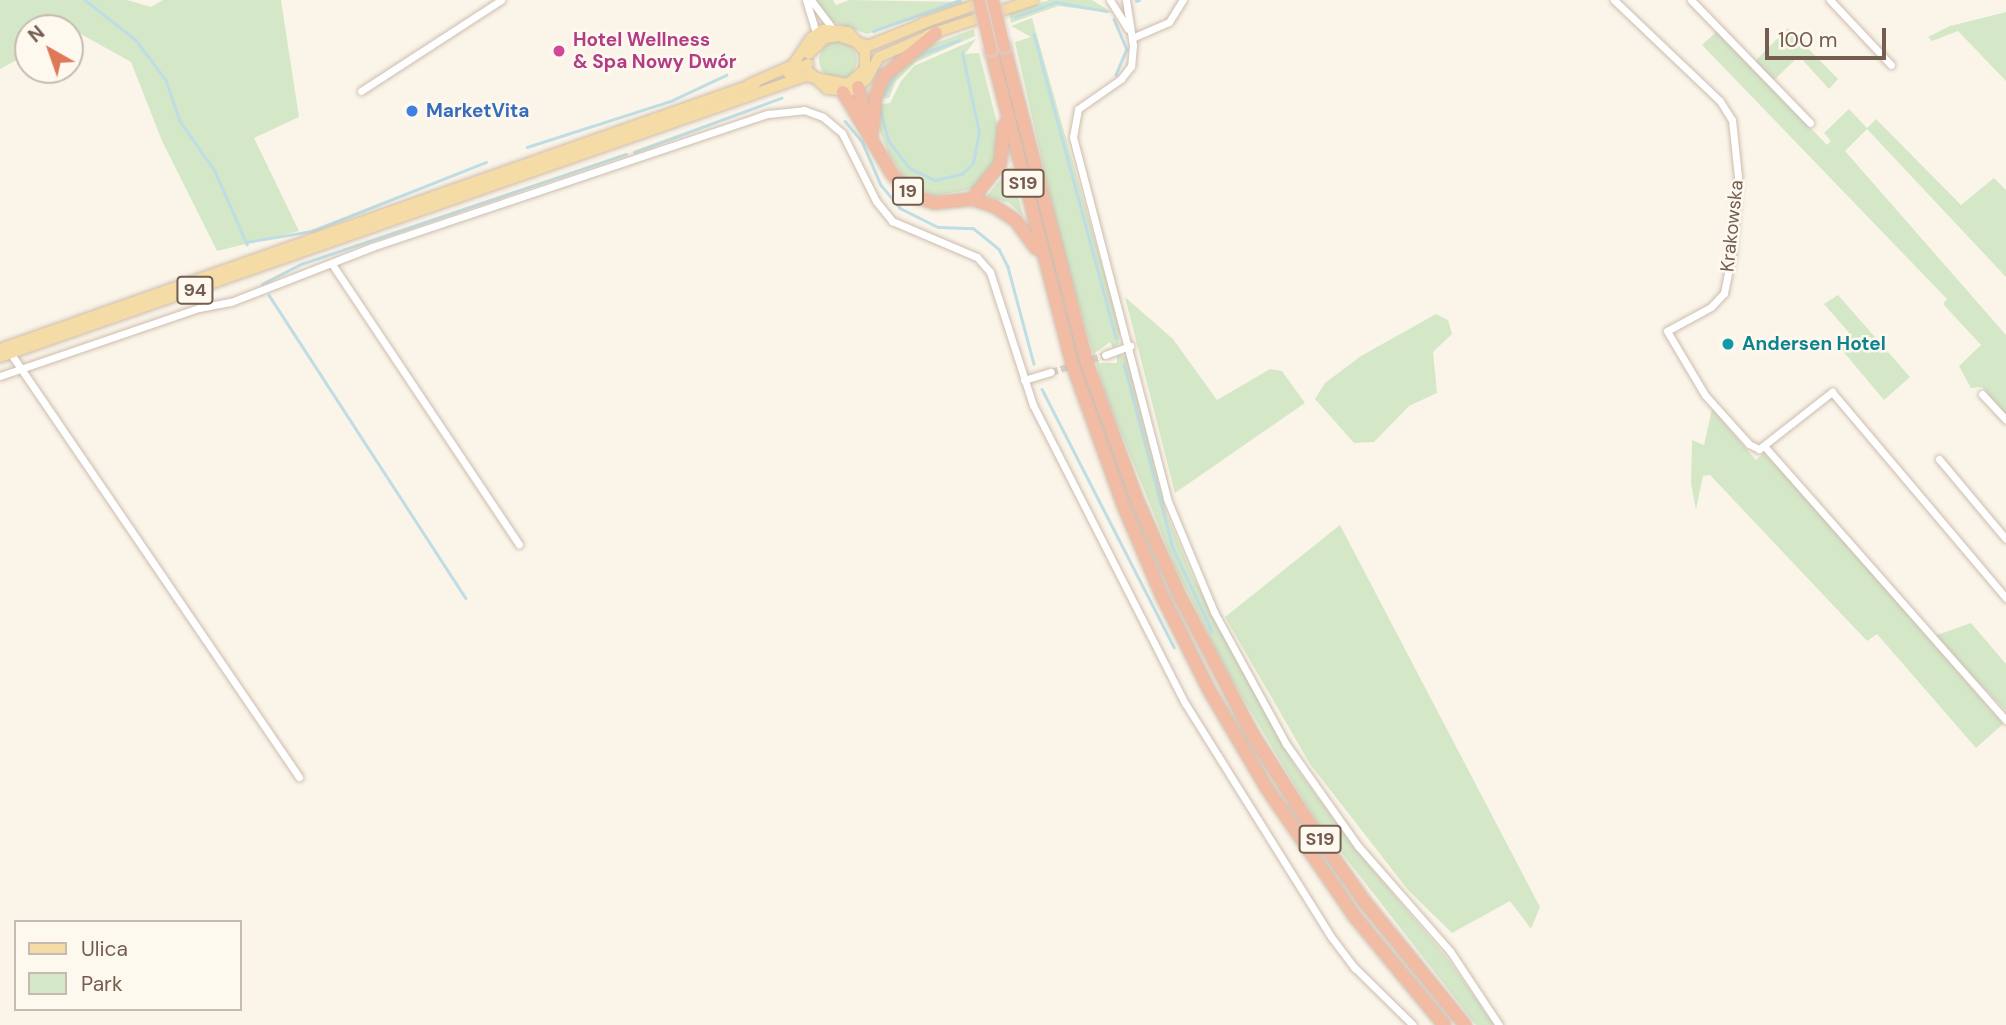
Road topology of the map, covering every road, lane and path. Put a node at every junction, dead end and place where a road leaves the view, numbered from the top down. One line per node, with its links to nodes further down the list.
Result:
1 (501, 0): 22 (street)
2 (808, 0): 12 (street); 15 (street)
3 (979, 0): 17 (highway, S19, bridge)
4 (991, 0): 16 (main road); 17 (highway, S19, bridge)
5 (1031, 0): 13 (main road)
6 (1110, 0): 14 (street)
7 (1126, 0): 14 (street)
8 (1183, 0): 14 (street)
9 (1614, 0): 41 (street, Krakowska)
10 (1691, 0): 25 (street)
11 (1830, 0): 18 (street)
12 (833, 29): 15 (main road); 16 (main road)
13 (932, 34): 16 (main road); 20 (main road); 26 (highway)
14 (1131, 35): 32 (street)
15 (816, 38): 16 (main road); 19 (main road); 21 (main road, 94)
16 (863, 48): 20 (main road)
17 (998, 49): 24 (highway, S19); 50 (highway, S19)
18 (1891, 65)
19 (811, 74): 20 (main road); 21 (main road, 94); 23 (main road); 28 (main road, 94)
20 (858, 83): 23 (main road); 26 (highway)
21 (750, 84): 33 (main road, 94)
22 (361, 91)
23 (843, 92): 26 (highway)
24 (1005, 107): 27 (highway); 30 (highway, S19)
25 (1810, 122)
26 (872, 134): 27 (highway, 19)
27 (972, 200): 30 (highway)
28 (376, 228): 29 (street); 33 (main road, 94)
29 (381, 245): 31 (street); 38 (street)
30 (1042, 258): 49 (highway, S19)
31 (331, 264): 35 (street); 44 (street)
32 (1130, 346): 34 (street); 51 (street)
33 (4, 353): 35 (street)
34 (1105, 355)
35 (19, 370): 37 (street); 47 (street)
36 (1051, 372): 38 (street)
37 (0, 376)
38 (1024, 380): 48 (street)
39 (1982, 394): 40 (street)
40 (2006, 421)
41 (1765, 447): 45 (street); 46 (street)
42 (1938, 459): 43 (street)
43 (2006, 540)
44 (519, 544)
45 (2006, 598)
46 (2006, 720)
47 (299, 777)
48 (1413, 1025)
49 (1444, 1025)
50 (1465, 1025)
51 (1499, 1025)

